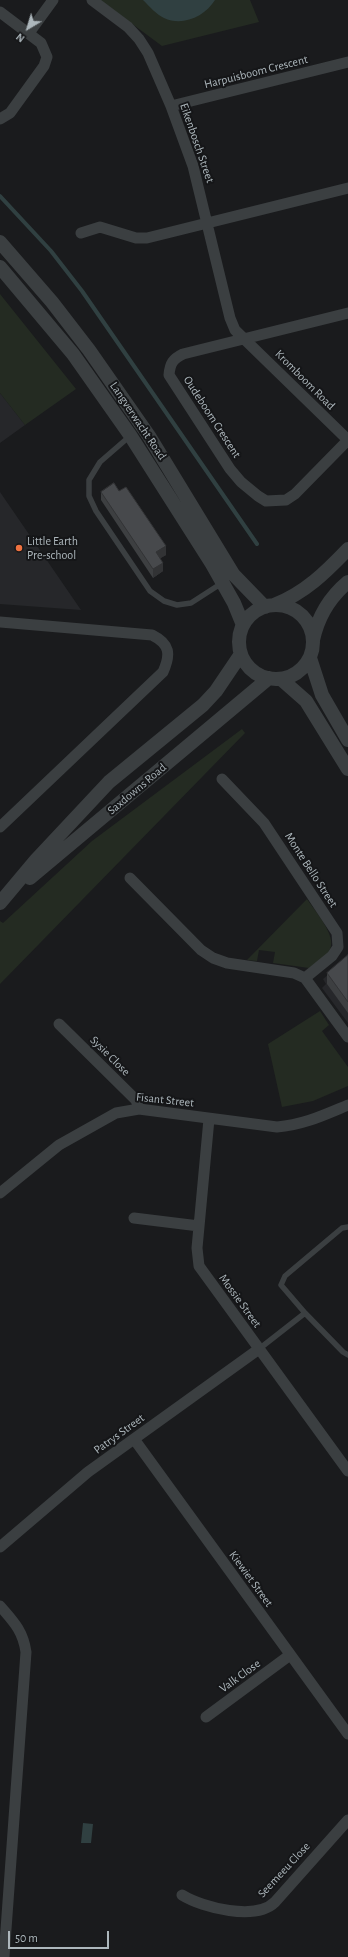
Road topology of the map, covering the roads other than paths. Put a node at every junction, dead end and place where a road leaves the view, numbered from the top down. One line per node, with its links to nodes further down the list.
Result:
1 (53, 0): 4 (street)
2 (92, 0): 6 (street, Eikenbosch Street)
3 (0, 12): 4 (street)
4 (29, 33): 7 (street)
5 (348, 62): 6 (street, Harpuisboom Crescent)
6 (171, 106): 9 (street, Eikenbosch Street)
7 (0, 119)
8 (348, 188): 9 (street)
9 (207, 223): 10 (street); 14 (street, Eikenbosch Street)
10 (81, 233)
11 (0, 242): 20 (street, Langverwacht Road)
12 (0, 267): 15 (street, Langverwacht Road)
13 (348, 313): 14 (street, Oudeboom Crescent)
14 (244, 339): 16 (street, Kromboom Road); 16 (street, Oudeboom Crescent)
15 (130, 436): 19 (street, Langverwacht Road); 19 (lane)
16 (348, 440)
17 (348, 549): 20 (street)
18 (348, 582): 23 (street)
19 (222, 583): 22 (street, Langverwacht Road)
20 (269, 606): 22 (street); 23 (street)
21 (0, 622): 30 (street)
22 (243, 625): 24 (street)
23 (313, 640): 25 (street)
24 (241, 654): 26 (street); 32 (street, Saxdowns Road)
25 (310, 658): 26 (street); 27 (street)
26 (275, 679): 28 (street); 32 (street, Saxdowns Road)
27 (348, 740)
28 (348, 770)
29 (222, 779): 33 (street, Monte Bello Street)
30 (0, 827)
31 (130, 878): 33 (street)
32 (2, 901)
33 (305, 978): 35 (street)
34 (59, 1024): 37 (street, Sysie Close)
35 (348, 1037)
36 (348, 1105): 38 (street, Fisant Street)
37 (139, 1109): 38 (street, Fisant Street); 39 (street, Fisant Street)
38 (209, 1119): 41 (street, Mossie Street)
39 (0, 1193)
40 (134, 1218): 41 (street)
41 (199, 1226): 44 (street, Mossie Street)
42 (348, 1227): 43 (lane)
43 (305, 1312): 44 (lane); 45 (lane)
44 (259, 1349): 46 (street, Patrys Street); 47 (street, Mossie Street)
45 (348, 1355)
46 (134, 1439): 48 (street, Patrys Street); 50 (street, Kiewiet Street)
47 (348, 1471)
48 (0, 1547)
49 (0, 1606): 55 (street)
50 (290, 1655): 51 (street, Valk Close); 52 (street, Kiewiet Street)
51 (206, 1717)
52 (348, 1734)
53 (348, 1820): 54 (street, Seemeeu Close)
54 (182, 1895)
55 (4, 1957)

